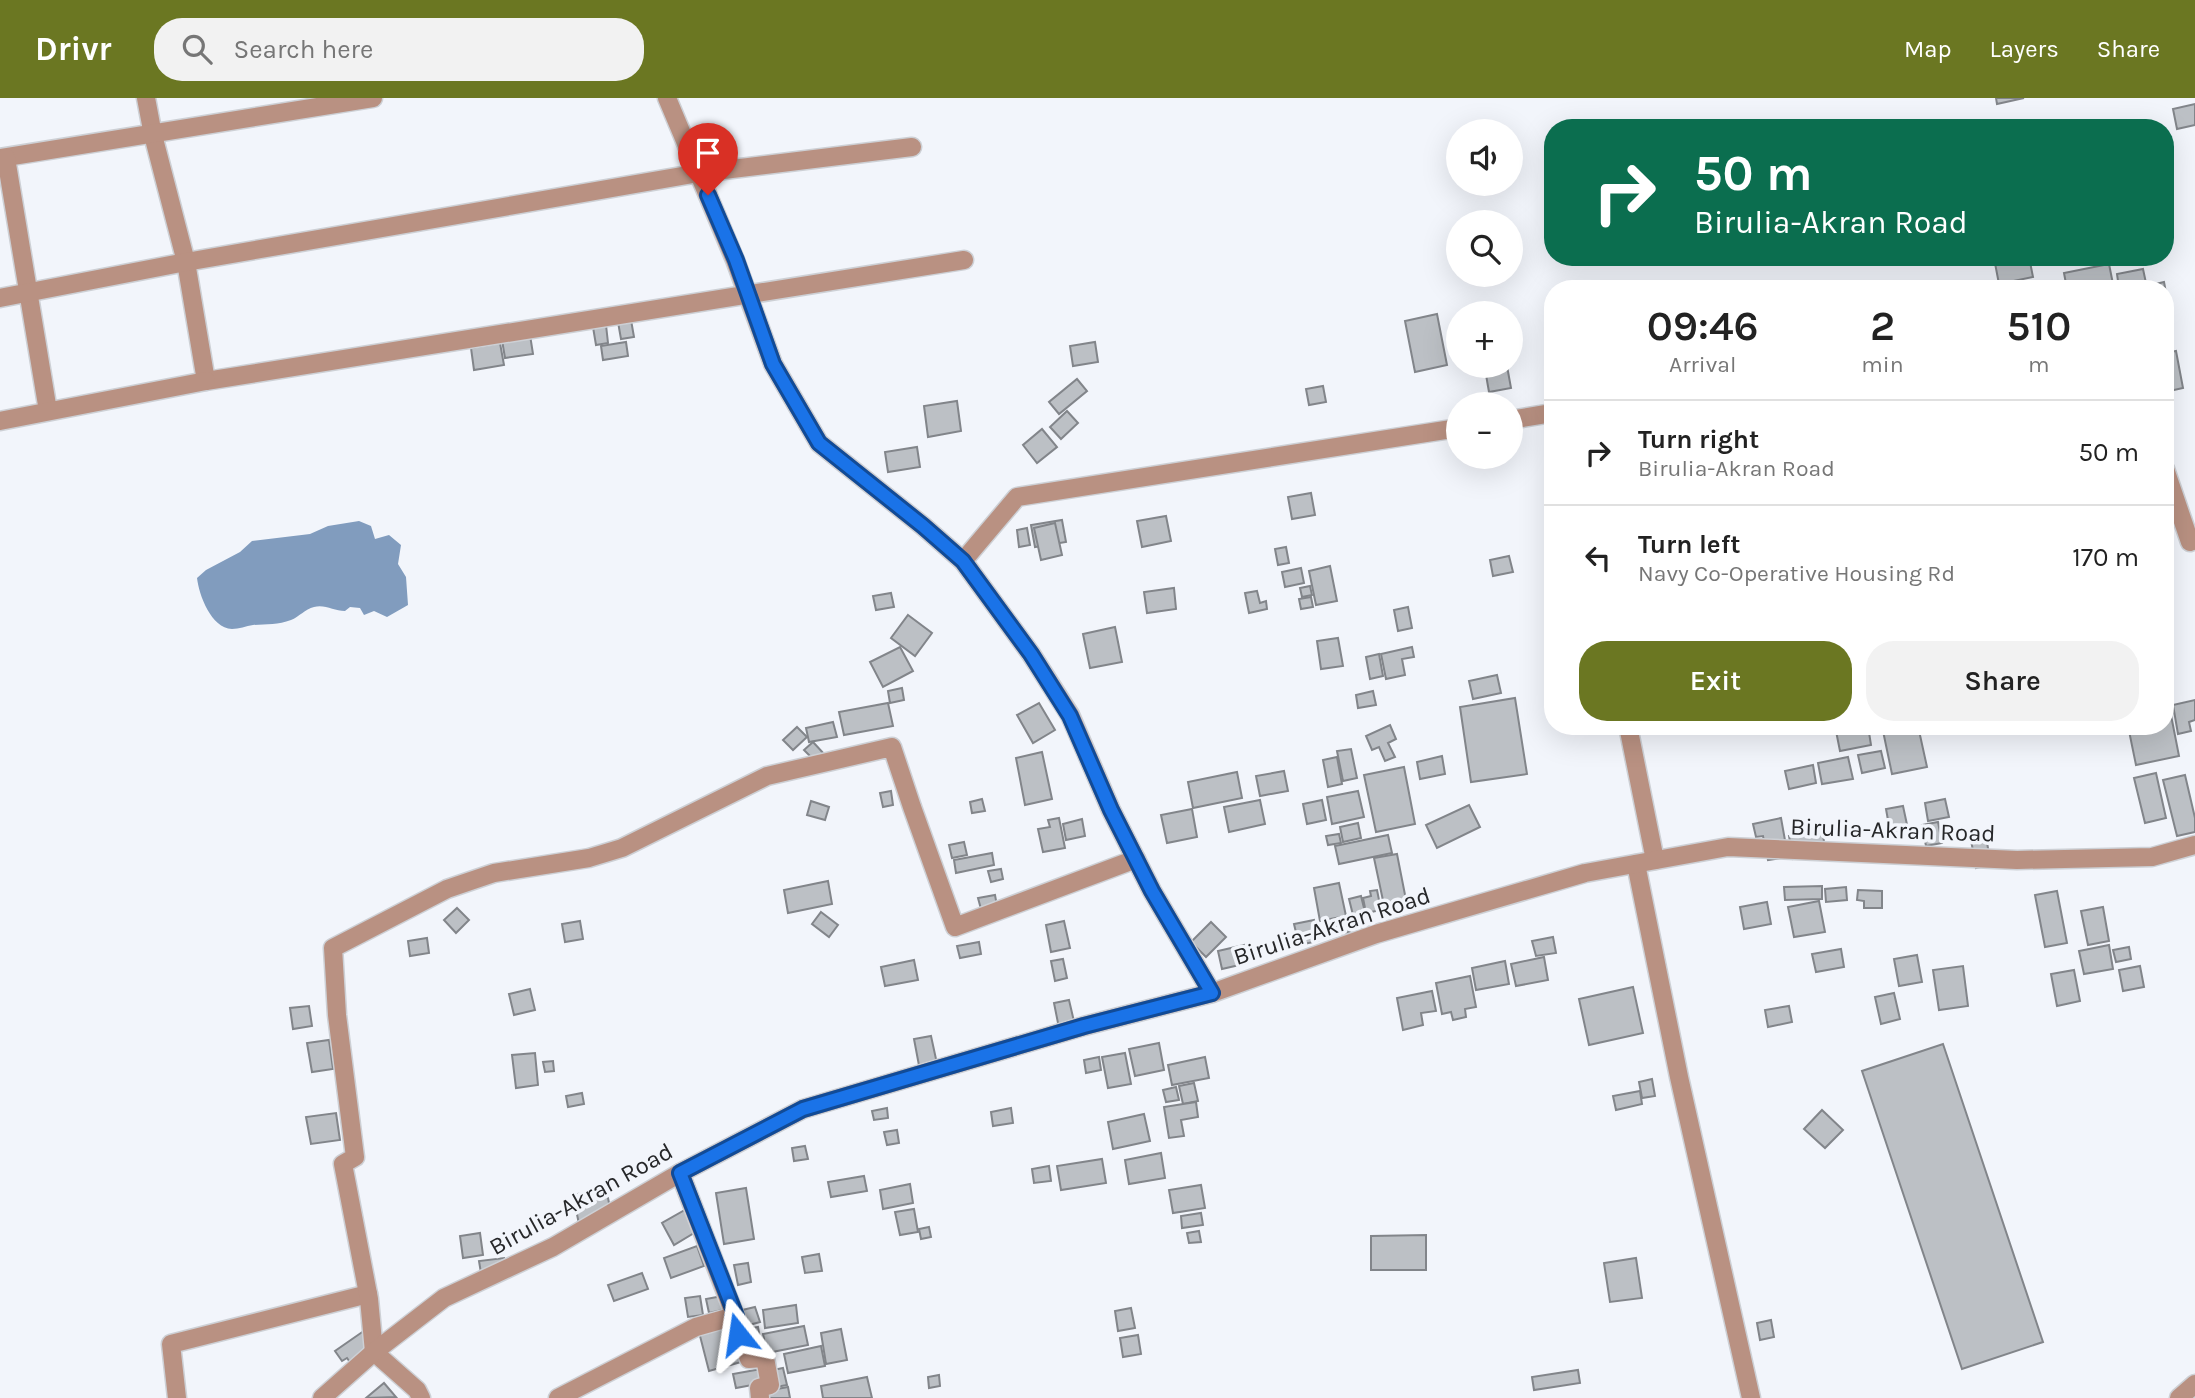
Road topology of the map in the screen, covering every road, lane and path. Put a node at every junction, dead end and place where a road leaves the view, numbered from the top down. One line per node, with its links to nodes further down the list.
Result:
1 (146, 98): 4 (street)
2 (373, 98): 4 (street)
3 (667, 98): 7 (street)
4 (153, 135): 6 (street); 9 (street)
5 (912, 147): 7 (street)
6 (3, 158): 10 (street)
7 (699, 173): 9 (street); 11 (street)
8 (964, 260): 11 (street)
9 (187, 262): 10 (street); 13 (street)
10 (27, 293): 12 (street); 14 (street)
11 (748, 295): 13 (street); 21 (street)
12 (0, 298)
13 (206, 381): 14 (street)
14 (48, 411): 17 (street)
15 (1544, 414): 16 (street)
16 (1523, 418)
17 (0, 421)
18 (1446, 430): 21 (street)
19 (2174, 495): 20 (street)
20 (2195, 540)
21 (963, 561): 24 (street)
22 (1630, 735): 25 (street)
23 (2195, 845): 25 (street, Birulia-Akran Road)
24 (1136, 859): 27 (street); 29 (street)
25 (1655, 860): 26 (street, Birulia-Akran Road)
26 (1636, 864): 27 (street, Birulia-Akran Road); 38 (street)
27 (1212, 993): 28 (street, Birulia-Akran Road)
28 (680, 1173): 30 (street); 31 (street, Birulia-Akran Road)
29 (368, 1294): 31 (street); 33 (street)
30 (733, 1317): 36 (street); 37 (street)
31 (374, 1352): 34 (street, Birulia-Akran Road); 35 (street)
32 (2195, 1384): 39 (street)
33 (177, 1398)
34 (323, 1398)
35 (421, 1398)
36 (558, 1398)
37 (760, 1398)
38 (1751, 1398)
39 (2179, 1398)

